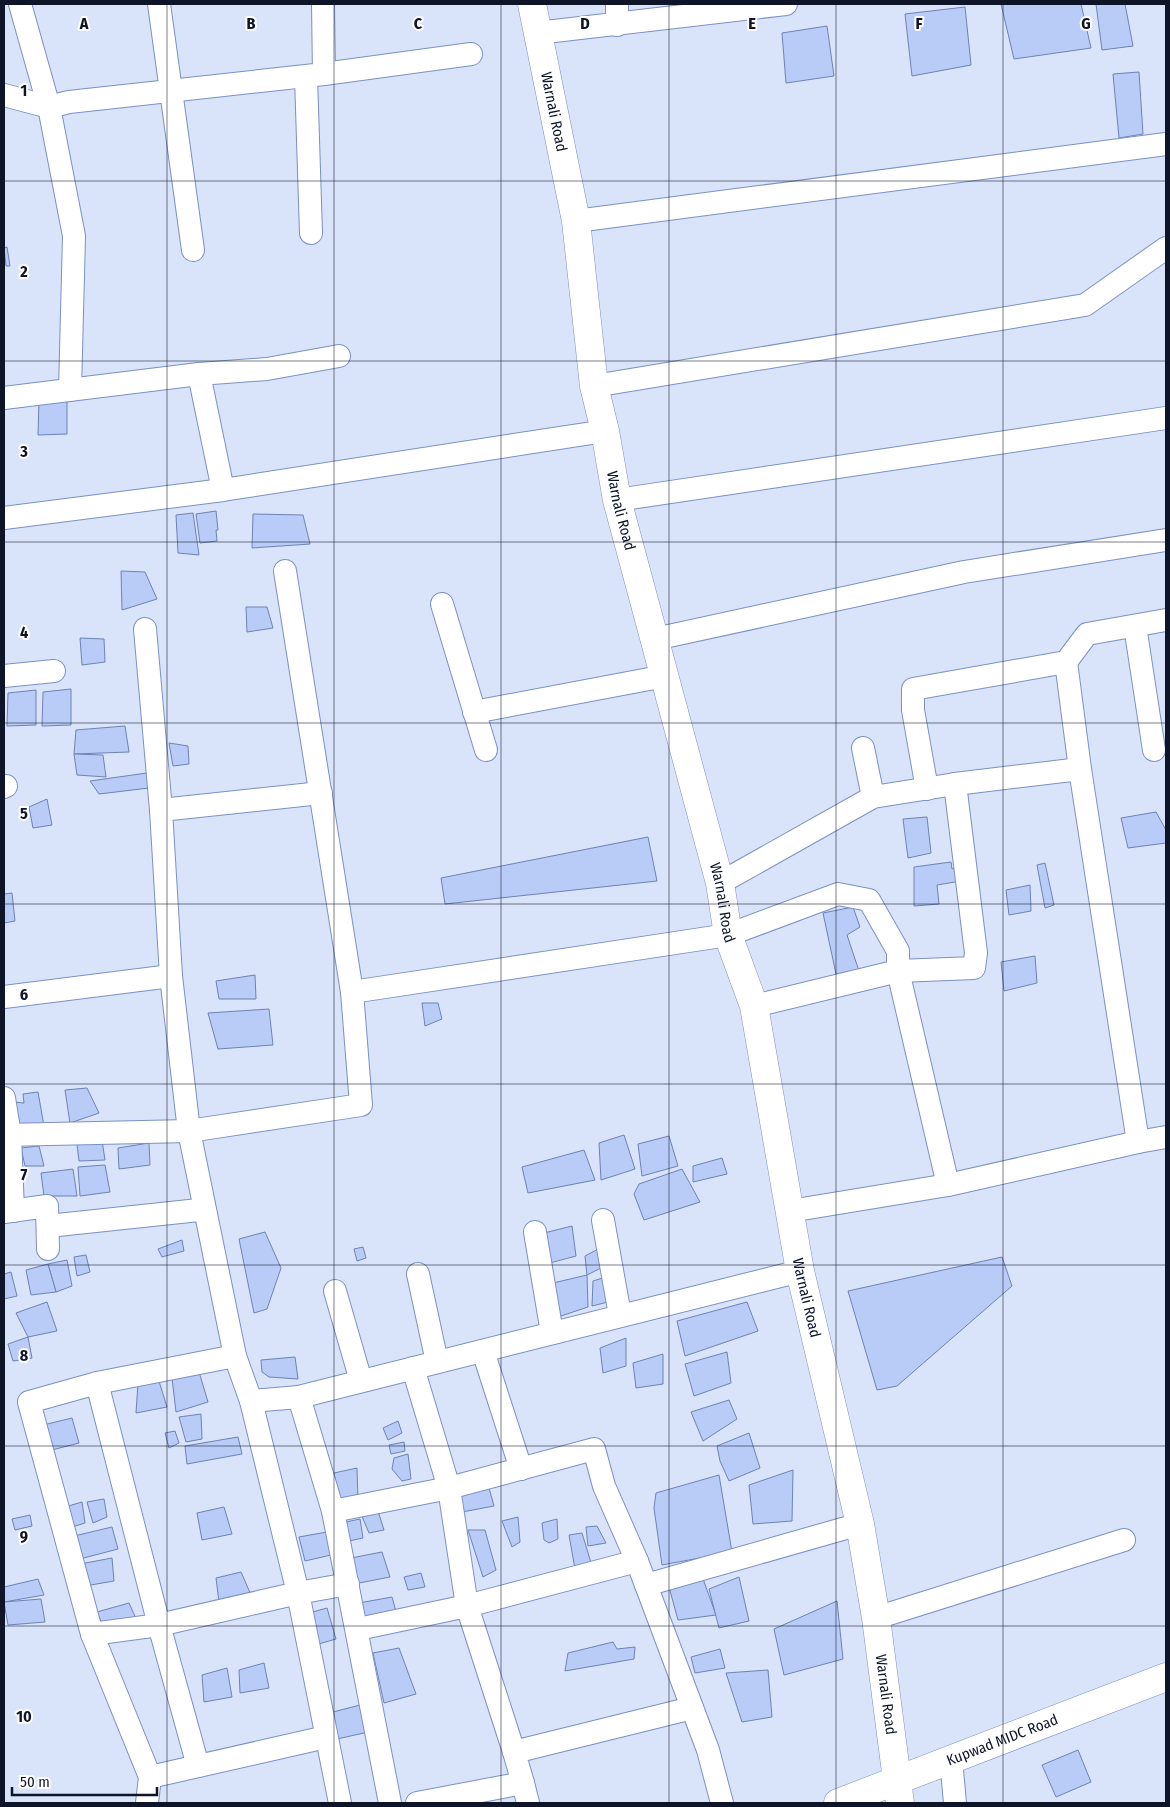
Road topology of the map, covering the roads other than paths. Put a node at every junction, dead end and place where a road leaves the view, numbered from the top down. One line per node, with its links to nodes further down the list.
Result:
1 (20, 4): 13 (street)
2 (159, 4): 11 (street)
3 (323, 4): 10 (street)
4 (532, 4): 8 (main road, Warnali Road)
5 (786, 4): 6 (street)
6 (741, 7): 7 (street)
7 (617, 14): 8 (street)
8 (537, 33): 15 (main road, Warnali Road)
9 (471, 54): 10 (street)
10 (315, 75): 11 (street); 16 (street)
11 (172, 91): 13 (street); 18 (street)
12 (4, 95): 13 (street)
13 (49, 107): 22 (street)
14 (1166, 144): 15 (street)
15 (576, 221): 21 (main road, Warnali Road)
16 (311, 233)
17 (1166, 248): 21 (street)
18 (193, 250)
19 (339, 356): 20 (street)
20 (199, 374): 22 (street); 26 (street)
21 (594, 386): 25 (main road, Warnali Road)
22 (70, 390): 23 (street)
23 (4, 398)
24 (1166, 418): 27 (street)
25 (605, 431): 26 (street); 27 (main road, Warnali Road)
26 (223, 490): 28 (street)
27 (617, 500): 35 (main road, Warnali Road)
28 (4, 518)
29 (1166, 540): 35 (street)
30 (285, 571): 47 (street)
31 (442, 604): 40 (street)
32 (1166, 620): 33 (street)
33 (1135, 626): 36 (street); 43 (street)
34 (145, 629): 49 (street)
35 (655, 640): 39 (main road, Warnali Road)
36 (1066, 662): 44 (street); 46 (street)
37 (54, 671): 38 (street)
38 (4, 676)
39 (664, 676): 40 (street); 50 (main road, Warnali Road)
40 (474, 712): 42 (street)
41 (863, 748): 48 (street)
42 (486, 750)
43 (1154, 750)
44 (1080, 769): 45 (street); 61 (street)
45 (955, 784): 46 (street); 52 (street)
46 (927, 789): 48 (street)
47 (321, 793): 49 (street); 54 (street)
48 (873, 797): 50 (street)
49 (161, 810): 53 (street)
50 (720, 883): 51 (main road, Warnali Road)
51 (728, 935): 52 (street); 54 (street); 56 (main road, Warnali Road)
52 (898, 971): 56 (street); 62 (street)
53 (172, 976): 55 (street); 58 (street)
54 (352, 992): 58 (street)
55 (4, 997)
56 (754, 1006): 65 (main road, Warnali Road)
57 (4, 1098): 59 (street)
58 (189, 1131): 59 (street); 76 (street)
59 (7, 1135): 64 (street)
60 (1166, 1137): 61 (street)
61 (1138, 1142): 62 (street)
62 (948, 1185): 65 (street)
63 (199, 1210): 67 (street)
64 (8, 1211): 67 (street)
65 (790, 1211): 70 (main road, Warnali Road)
66 (603, 1220): 73 (street)
67 (48, 1226): 69 (street)
68 (535, 1232): 74 (street)
69 (48, 1249)
70 (800, 1271): 73 (street); 86 (main road, Warnali Road)
71 (418, 1274): 77 (street)
72 (335, 1291): 79 (street)
73 (620, 1315): 74 (street)
74 (552, 1333): 75 (street)
75 (483, 1351): 77 (street); 83 (street)
76 (235, 1356): 80 (street); 82 (street)
77 (437, 1362): 78 (street)
78 (413, 1368): 79 (street); 84 (street)
79 (361, 1381): 81 (street)
80 (97, 1383): 94 (street); 96 (street)
81 (299, 1397): 82 (street); 85 (street)
82 (251, 1401): 91 (street)
83 (521, 1470): 84 (street); 88 (street)
84 (449, 1488): 85 (street); 92 (street)
85 (333, 1511): 89 (street)
86 (860, 1524): 90 (street); 93 (main road, Warnali Road)
87 (1124, 1540): 93 (street)
88 (637, 1562): 90 (street); 92 (street)
89 (348, 1584): 91 (street); 95 (street)
90 (646, 1585): 98 (street)
91 (298, 1593): 94 (street); 99 (street)
92 (467, 1606): 95 (street); 100 (street)
93 (876, 1618): 104 (main road, Warnali Road)
94 (159, 1625): 96 (street); 102 (street)
95 (358, 1629): 108 (street)
96 (92, 1634): 103 (street)
97 (1166, 1677): 101 (main road, Kupwad MIDC Road)
98 (692, 1708): 100 (street); 110 (street)
99 (326, 1737): 102 (street); 107 (street)
100 (514, 1752): 105 (street)
101 (951, 1759): 104 (main road, Kupwad MIDC Road); 112 (street)
102 (198, 1766): 103 (street)
103 (150, 1777): 106 (street)
104 (899, 1791): 111 (main road, Kupwad MIDC Road)
105 (525, 1793): 109 (street)
106 (147, 1803)
107 (340, 1803)
108 (390, 1803)
109 (417, 1803)
110 (722, 1803)
111 (838, 1803)
112 (955, 1803)

